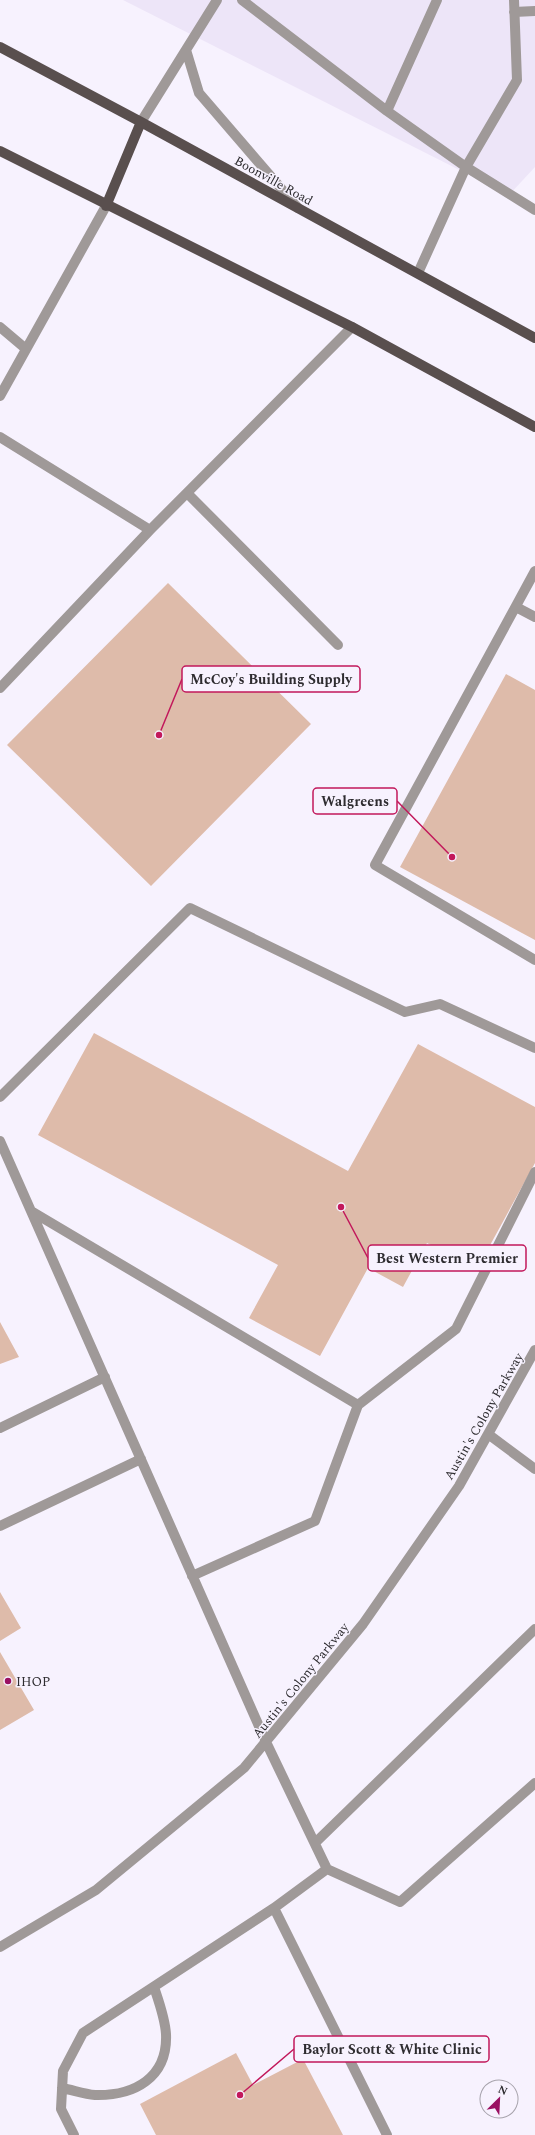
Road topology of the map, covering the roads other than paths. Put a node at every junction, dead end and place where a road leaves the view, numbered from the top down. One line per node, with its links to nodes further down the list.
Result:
1 (217, 0): 8 (street)
2 (242, 0): 9 (street)
3 (437, 0): 9 (street)
4 (514, 0): 6 (street)
5 (535, 11): 6 (street)
6 (514, 12): 12 (street)
7 (0, 47): 10 (main road, Boonville Road)
8 (186, 50): 10 (street); 14 (street)
9 (387, 110): 12 (street)
10 (142, 122): 13 (main road); 14 (main road, Boonville Road)
11 (0, 151): 13 (main road)
12 (466, 168): 15 (street); 16 (street)
13 (106, 206): 18 (main road); 20 (street)
14 (298, 208): 16 (main road, Boonville Road)
15 (535, 210)
16 (418, 273): 19 (main road, Boonville Road)
17 (0, 327): 20 (street)
18 (352, 327): 22 (main road); 24 (street)
19 (535, 338)
20 (26, 349): 21 (street)
21 (0, 396)
22 (535, 427)
23 (0, 437): 25 (street)
24 (187, 493): 25 (street); 29 (street)
25 (150, 530): 30 (street)
26 (535, 571): 27 (street)
27 (516, 607): 28 (street); 31 (street)
28 (535, 617)
29 (338, 645)
30 (0, 688)
31 (535, 960)
32 (535, 1048): 33 (street)
33 (0, 1097)
34 (0, 1141): 36 (street)
35 (535, 1172): 39 (street)
36 (31, 1211): 38 (street); 39 (street)
37 (535, 1350): 41 (street, Austin's Colony Parkway)
38 (105, 1377): 40 (street); 42 (street)
39 (358, 1405): 45 (street)
40 (0, 1428)
41 (488, 1434): 43 (street); 47 (street, Austin's Colony Parkway)
42 (141, 1459): 44 (street); 45 (street)
43 (535, 1469)
44 (0, 1526)
45 (192, 1576): 47 (street)
46 (535, 1629): 49 (street)
47 (266, 1742): 49 (street); 52 (street, Austin's Colony Parkway)
48 (535, 1783): 50 (street)
49 (316, 1842): 50 (street)
50 (327, 1869): 51 (street)
51 (274, 1908): 53 (street); 56 (street)
52 (0, 1947)
53 (154, 1987): 54 (street); 54 (street)
54 (62, 2088): 55 (street)
55 (74, 2135)
56 (388, 2135)

